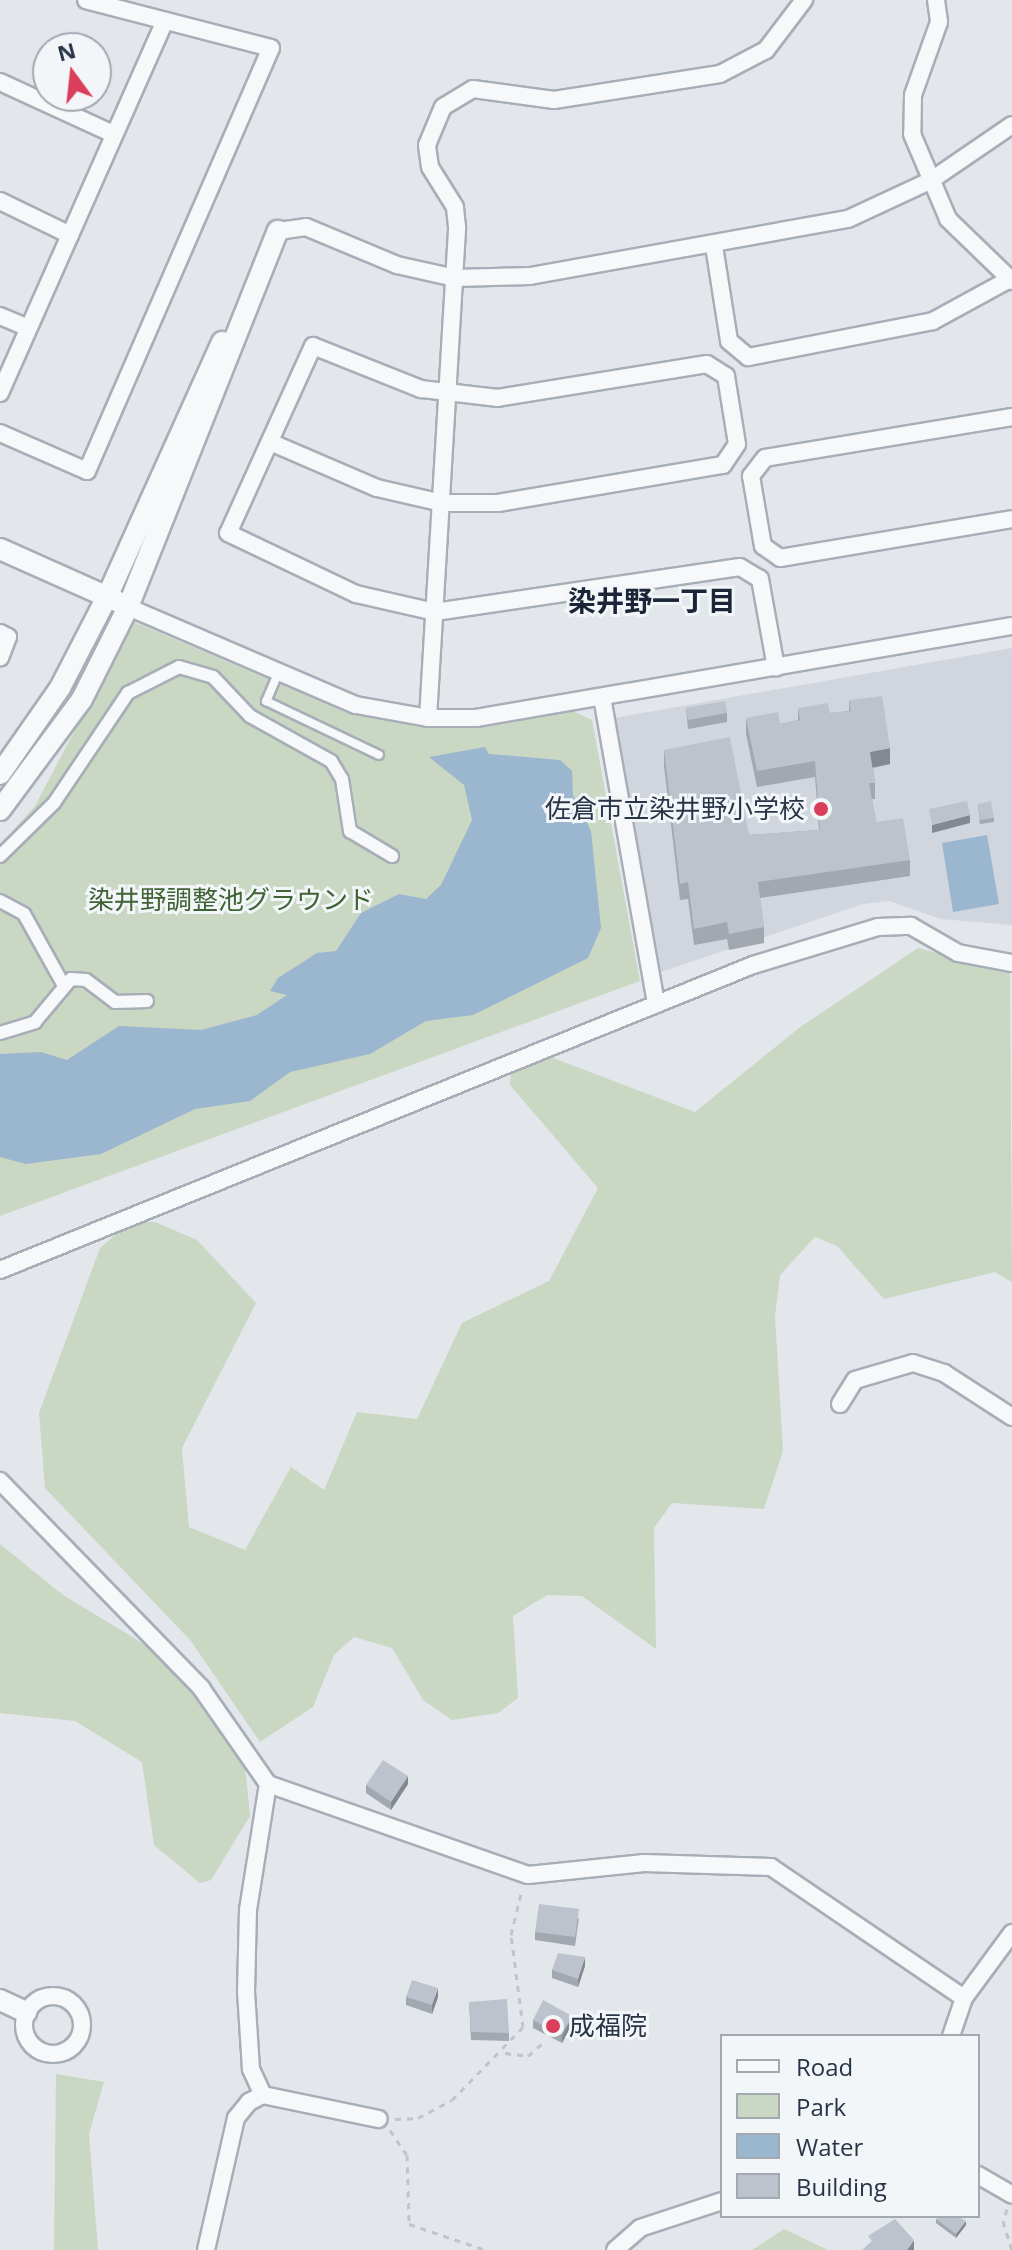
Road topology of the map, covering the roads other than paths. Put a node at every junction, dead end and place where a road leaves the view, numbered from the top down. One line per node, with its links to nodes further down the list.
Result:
1 (86, 0): 4 (street)
2 (804, 0): 13 (street)
3 (936, 0): 8 (street)
4 (163, 25): 7 (street); 20 (street)
5 (0, 82): 7 (street)
6 (1012, 125): 8 (street)
7 (113, 134): 11 (street)
8 (930, 181): 12 (street); 14 (street)
9 (0, 201): 11 (street)
10 (278, 231): 13 (street); 25 (street); 26 (street)
11 (70, 235): 16 (street)
12 (714, 246): 13 (street); 14 (street)
13 (455, 278): 18 (street)
14 (1011, 280)
15 (0, 316): 16 (street)
16 (28, 328): 17 (street)
17 (0, 393)
18 (449, 395): 21 (street); 22 (street); 22 (street)
19 (1012, 417): 23 (street)
20 (0, 433)
21 (270, 442): 22 (street); 27 (street)
22 (442, 503): 27 (street)
23 (1012, 519)
24 (0, 549): 25 (street)
25 (107, 597): 26 (street); 36 (street)
26 (128, 607): 32 (street); 37 (street)
27 (435, 612): 31 (street); 34 (street)
28 (1012, 626): 31 (street)
29 (0, 633): 30 (street)
30 (0, 658)
31 (776, 668): 33 (street)
32 (279, 671): 34 (street); 35 (lane)
33 (602, 697): 34 (street); 44 (street)
34 (428, 718)
35 (379, 755)
36 (0, 774)
37 (0, 810)
38 (0, 856): 39 (street)
39 (392, 856)
40 (0, 901): 42 (street)
41 (1012, 963): 44 (street)
42 (64, 986): 43 (street); 45 (street)
43 (147, 1001)
44 (656, 1004): 46 (street)
45 (0, 1033)
46 (0, 1270)
47 (840, 1404): 48 (street)
48 (1012, 1417)
49 (0, 1481): 50 (street)
50 (268, 1784): 52 (street); 56 (street)
51 (1012, 1933): 52 (street)
52 (964, 1998): 55 (street)
53 (0, 2000): 54 (street)
54 (26, 2012)
55 (952, 2034)
56 (263, 2095): 57 (street); 61 (street)
57 (379, 2119)
58 (980, 2176): 59 (street)
59 (1012, 2197)
60 (720, 2202): 62 (street)
61 (206, 2250)
62 (615, 2250)

